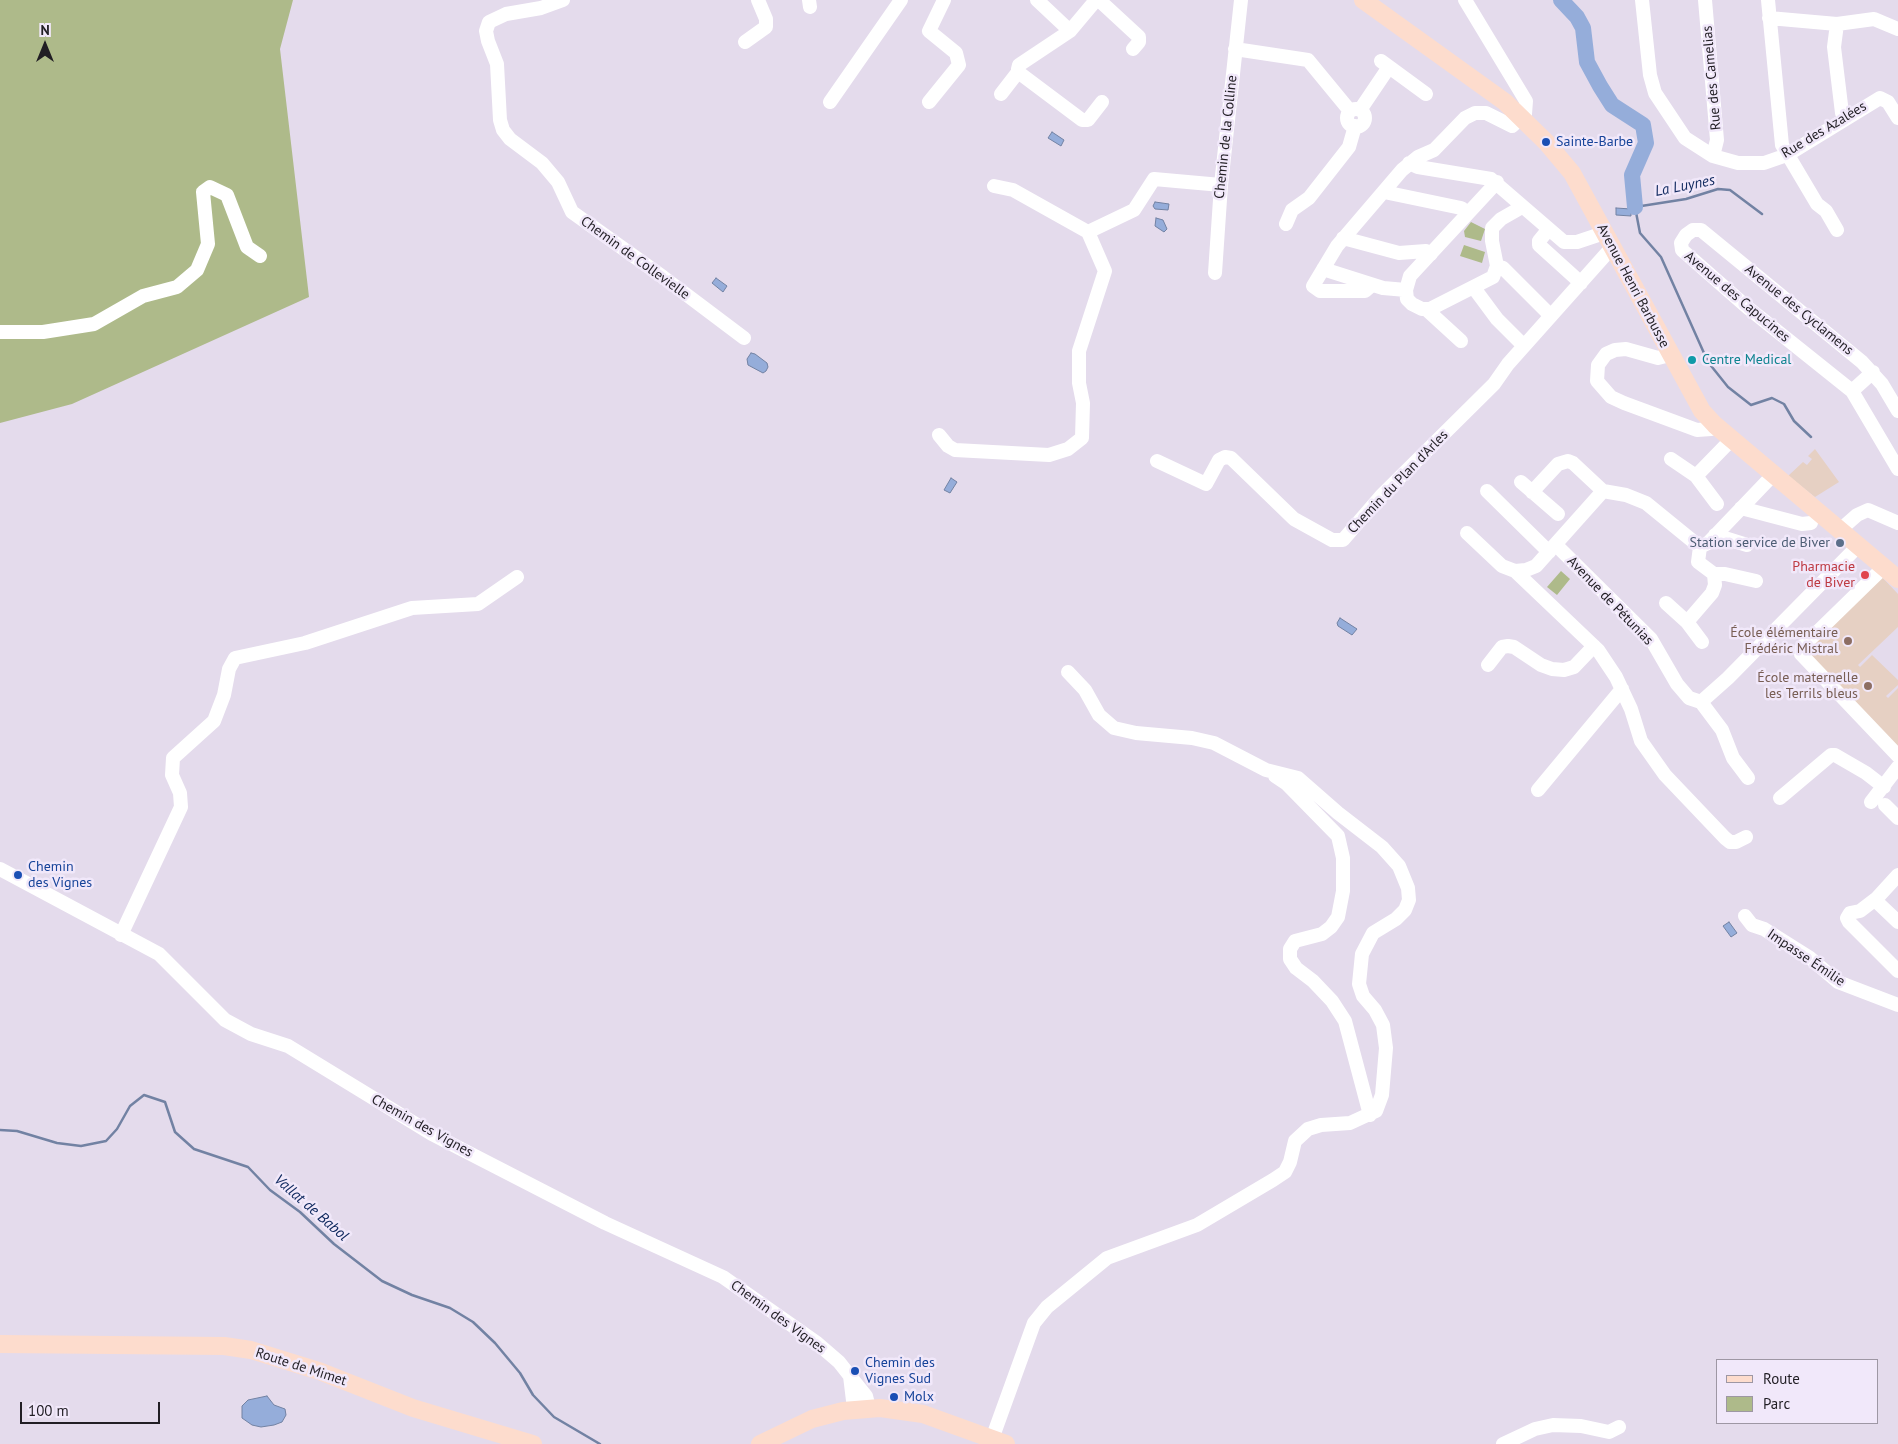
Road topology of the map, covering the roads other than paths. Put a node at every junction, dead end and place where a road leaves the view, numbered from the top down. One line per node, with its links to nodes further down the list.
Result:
1 (562, 0): 59 (street, Chemin de Collevielle)
2 (758, 0): 17 (street)
3 (901, 0): 23 (street)
4 (944, 0): 24 (street)
5 (1037, 0): 16 (street)
6 (1097, 0): 16 (street); 18 (street)
7 (1240, 0): 19 (street, Chemin de la Colline)
8 (1363, 0): 27 (main road, Avenue Henri Barbusse)
9 (1464, 0): 27 (street)
10 (1642, 0): 31 (street, Rue des Azalées)
11 (1705, 0): 31 (street, Rue des Camelias)
12 (1768, 0): 13 (street)
13 (1770, 18): 14 (street); 30 (street)
14 (1837, 24): 15 (street); 28 (street)
15 (1898, 29)
16 (1070, 31): 20 (street)
17 (745, 42)
18 (1133, 49)
19 (1235, 49): 26 (street); 34 (street, Chemin de la Colline)
20 (1018, 68): 21 (street); 25 (street)
21 (1001, 94)
22 (1426, 94): 26 (street)
23 (830, 102)
24 (929, 102)
25 (1102, 102)
26 (1355, 111): 39 (street)
27 (1523, 118): 32 (street); 43 (main road, Avenue Henri Barbusse)
28 (1846, 118): 29 (street, Rue des Azalées); 30 (street, Rue des Azalées)
29 (1898, 118)
30 (1787, 155): 31 (street, Rue des Azalées); 41 (street)
31 (1713, 156)
32 (1409, 163): 33 (street); 36 (street)
33 (1497, 182): 37 (street); 38 (street)
34 (1221, 185): 42 (street); 51 (street, Chemin de la Colline)
35 (994, 186): 42 (street)
36 (1384, 192): 38 (street); 45 (street)
37 (1522, 206): 40 (street); 49 (street)
38 (1468, 213): 47 (street)
39 (1286, 224)
40 (1548, 230): 43 (street); 52 (street)
41 (1837, 230)
42 (1088, 232): 67 (street)
43 (1604, 233): 46 (main road, Avenue Henri Barbusse)
44 (1686, 235): 63 (street, Avenue des Cyclamens); 64 (street, Avenue des Capucines)
45 (1343, 238): 47 (street); 50 (street)
46 (1614, 250): 52 (street, Chemin du Plan d'Arles); 62 (main road, Avenue Henri Barbusse)
47 (1431, 254): 55 (street)
48 (260, 256): 58 (street)
49 (1497, 266): 54 (street); 57 (street)
50 (1323, 269): 53 (street); 53 (street)
51 (1215, 274)
52 (1581, 283): 57 (street, Chemin du Plan d'Arles)
53 (1372, 286): 55 (street)
54 (1474, 288): 56 (street); 61 (street)
55 (1406, 290): 56 (street)
56 (1426, 309): 60 (street)
57 (1551, 316): 61 (street, Chemin du Plan d'Arles)
58 (0, 332)
59 (744, 338)
60 (1461, 341)
61 (1524, 346): 70 (street, Chemin du Plan d'Arles)
62 (1670, 355): 66 (main road, Avenue Henri Barbusse); 66 (street)
63 (1873, 372): 64 (street); 65 (street, Avenue des Cyclamens)
64 (1852, 391): 71 (street, Avenue des Capucines)
65 (1898, 411)
66 (1715, 425): 68 (main road, Avenue Henri Barbusse)
67 (939, 434)
68 (1732, 440): 72 (main road, Avenue Henri Barbusse); 73 (street)
69 (1671, 459): 73 (street)
70 (1157, 461)
71 (1898, 469)
72 (1773, 475): 79 (street); 83 (main road, Avenue Henri Barbusse)
73 (1696, 476): 78 (street)
74 (1521, 482): 77 (street)
75 (1486, 491): 89 (street, Avenue de Pétunias)
76 (1603, 491): 77 (street); 88 (street); 89 (street)
77 (1532, 492): 80 (street)
78 (1717, 504)
79 (1741, 508): 81 (street); 85 (street)
80 (1558, 514)
81 (1811, 523)
82 (1898, 524): 83 (street)
83 (1840, 530): 87 (main road, Avenue Henri Barbusse)
84 (1467, 533): 91 (street)
85 (1715, 535): 86 (street); 88 (street)
86 (1747, 545)
87 (1859, 545): 90 (main road, Avenue Henri Barbusse); 103 (street)
88 (1700, 547): 92 (street)
89 (1553, 548): 91 (street); 103 (street, Avenue de Pétunias)
90 (1884, 567): 94 (main road, Avenue Henri Barbusse); 104 (street)
91 (1515, 570): 99 (street)
92 (1714, 574): 95 (street); 97 (street)
93 (517, 577): 120 (street)
94 (1898, 579)
95 (1756, 581)
96 (1666, 603): 97 (street)
97 (1687, 622): 98 (street)
98 (1702, 642)
99 (1594, 646): 100 (street); 102 (street)
100 (1488, 665)
101 (1068, 672): 106 (street)
102 (1622, 689): 109 (street); 114 (street)
103 (1701, 702): 107 (street, Avenue de Pétunias)
104 (1898, 756)
105 (1898, 767): 108 (street)
106 (1266, 770): 123 (street); 123 (street)
107 (1748, 778)
108 (1884, 786): 110 (street); 111 (street)
109 (1538, 790)
110 (1780, 798)
111 (1871, 802)
112 (1885, 805): 113 (street)
113 (1898, 818)
114 (1746, 837)
115 (0, 869): 120 (street, Chemin des Vignes)
116 (1898, 875): 117 (street)
117 (1876, 898): 119 (street); 121 (street)
118 (1745, 916): 122 (street, Impasse Émilie)
119 (1898, 922)
120 (121, 935): 125 (street, Chemin des Vignes)
121 (1898, 971)
122 (1898, 1005)
123 (1370, 1115): 127 (street)
124 (0, 1344): 128 (main road, Route de Mimet)
125 (862, 1408): 127 (main road); 129 (main road)
126 (1619, 1428): 130 (street)
127 (999, 1441)
128 (533, 1444)
129 (760, 1444)
130 (1503, 1444)

